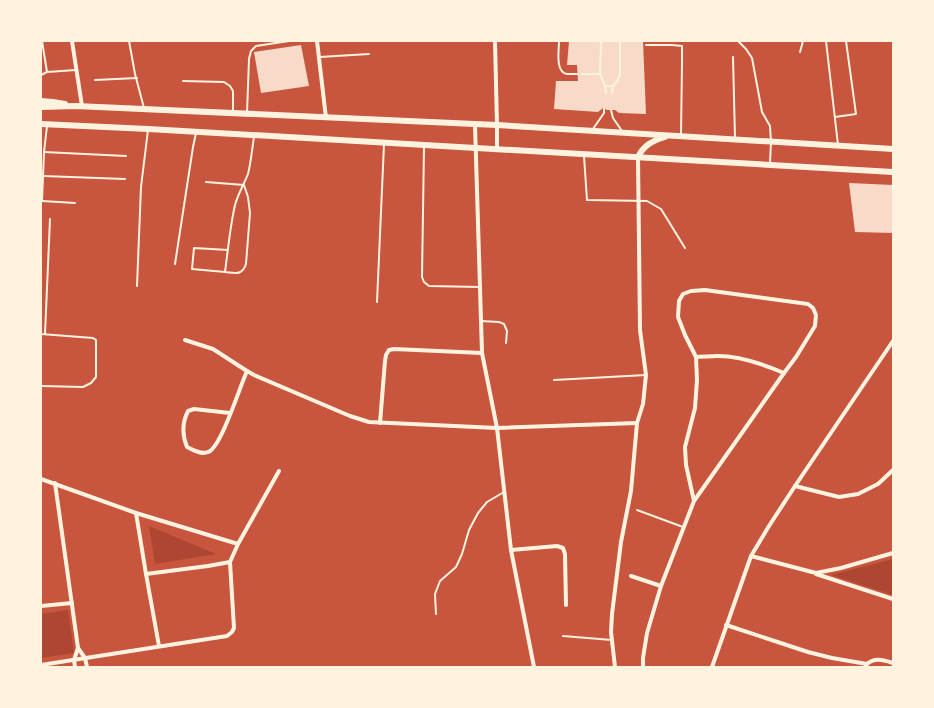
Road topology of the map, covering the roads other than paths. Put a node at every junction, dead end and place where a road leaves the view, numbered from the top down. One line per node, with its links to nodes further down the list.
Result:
1 (42, 41): 21 (lane)
2 (72, 41): 20 (street)
3 (129, 41): 26 (lane)
4 (289, 41): 14 (lane)
5 (317, 41): 18 (street)
6 (495, 41): 45 (street)
7 (559, 41): 22 (lane)
8 (601, 41): 24 (lane)
9 (620, 41): 30 (lane)
10 (738, 41): 54 (lane)
11 (803, 41): 16 (lane)
12 (826, 41): 41 (lane)
13 (846, 41): 41 (lane)
14 (278, 42): 40 (lane)
15 (646, 45): 52 (lane)
16 (800, 52)
17 (369, 54): 18 (lane)
18 (319, 57): 42 (street)
19 (734, 57): 53 (lane)
20 (76, 70): 21 (lane); 34 (street)
21 (47, 72): 25 (lane)
22 (578, 74)
23 (582, 74): 24 (lane)
24 (600, 74): 29 (lane)
25 (41, 75)
26 (137, 78): 27 (lane); 36 (lane)
27 (95, 80)
28 (183, 81): 39 (lane)
29 (605, 86): 30 (lane); 31 (lane)
30 (613, 86): 32 (lane)
31 (606, 93)
32 (612, 93)
33 (41, 101): 34 (main road)
34 (79, 106): 35 (main road); 36 (main road)
35 (41, 107)
36 (144, 109): 39 (main road)
37 (604, 110): 48 (lane)
38 (611, 110): 49 (lane)
39 (233, 113): 40 (main road)
40 (247, 114): 42 (main road)
41 (835, 117): 57 (lane)
42 (326, 118): 44 (main road)
43 (44, 125): 46 (main road); 61 (lane)
44 (475, 125): 45 (main road); 58 (street)
45 (497, 125): 48 (main road); 59 (street)
46 (148, 129): 47 (main road); 79 (lane)
47 (197, 132): 50 (main road); 77 (lane)
48 (591, 132): 49 (main road)
49 (624, 134): 51 (main road)
50 (254, 136): 55 (main road); 70 (lane)
51 (668, 136): 52 (main road); 64 (main road)
52 (681, 137): 53 (main road)
53 (735, 140): 54 (main road)
54 (770, 142): 57 (main road); 65 (lane)
55 (384, 143): 56 (main road); 81 (lane)
56 (424, 146): 58 (main road); 80 (lane)
57 (838, 146): 60 (main road)
58 (476, 148): 59 (main road); 80 (street)
59 (497, 149): 62 (main road)
60 (893, 149)
61 (44, 152): 63 (lane); 67 (lane)
62 (584, 154): 64 (main road); 71 (lane)
63 (126, 156)
64 (638, 157): 65 (main road); 71 (street)
65 (770, 164): 66 (main road)
66 (893, 172)
67 (43, 176): 68 (lane); 72 (lane)
68 (125, 179)
69 (206, 182): 70 (lane)
70 (244, 185): 76 (lane); 78 (lane)
71 (638, 200): 75 (lane); 92 (street)
72 (42, 201): 73 (lane)
73 (75, 203)
74 (50, 219): 84 (lane)
75 (685, 248)
76 (228, 250): 78 (lane); 78 (lane)
77 (175, 264)
78 (224, 272)
79 (137, 286)
80 (480, 287): 82 (street)
81 (377, 302)
82 (481, 321): 87 (lane); 88 (street)
83 (41, 334): 84 (lane)
84 (45, 334): 94 (lane)
85 (185, 340): 90 (street)
86 (893, 341): 103 (street)
87 (506, 343)
88 (482, 353): 96 (street); 98 (street)
89 (696, 357): 91 (street); 91 (street); 105 (street)
90 (247, 371): 95 (street); 96 (street)
91 (784, 373): 105 (street)
92 (646, 375): 93 (lane); 97 (street)
93 (554, 380)
94 (41, 386)
95 (230, 413): 95 (street)
96 (380, 423): 98 (street)
97 (637, 423): 98 (street); 125 (street)
98 (497, 428): 104 (street)
99 (893, 470): 103 (street)
100 (279, 472): 109 (street)
101 (41, 479): 102 (street)
102 (55, 483): 107 (street); 119 (street)
103 (795, 486): 112 (street)
104 (505, 492): 110 (street); 122 (lane)
105 (694, 501): 108 (street)
106 (637, 510): 108 (lane)
107 (136, 513): 109 (street); 115 (street)
108 (683, 527): 117 (street)
109 (238, 544): 113 (street)
110 (511, 550): 120 (street); 135 (street)
111 (893, 553): 114 (street)
112 (751, 556): 114 (street); 123 (street)
113 (230, 562): 115 (street); 126 (street)
114 (816, 573): 118 (street)
115 (146, 574): 126 (street)
116 (631, 576): 117 (street)
117 (661, 586): 137 (street)
118 (893, 598)
119 (72, 603): 121 (street); 127 (street)
120 (566, 605)
121 (41, 606)
122 (436, 614)
123 (726, 625): 132 (street); 138 (street)
124 (563, 636): 125 (lane)
125 (612, 640): 136 (street)
126 (159, 646): 128 (street)
127 (78, 648): 128 (street); 129 (street)
128 (85, 658): 129 (street); 134 (street)
129 (74, 660): 131 (street); 133 (street)
130 (893, 663): 132 (street)
131 (41, 665)
132 (866, 666)
133 (75, 667)
134 (86, 667)
135 (534, 667)
136 (616, 667)
137 (643, 667)
138 (712, 667)

